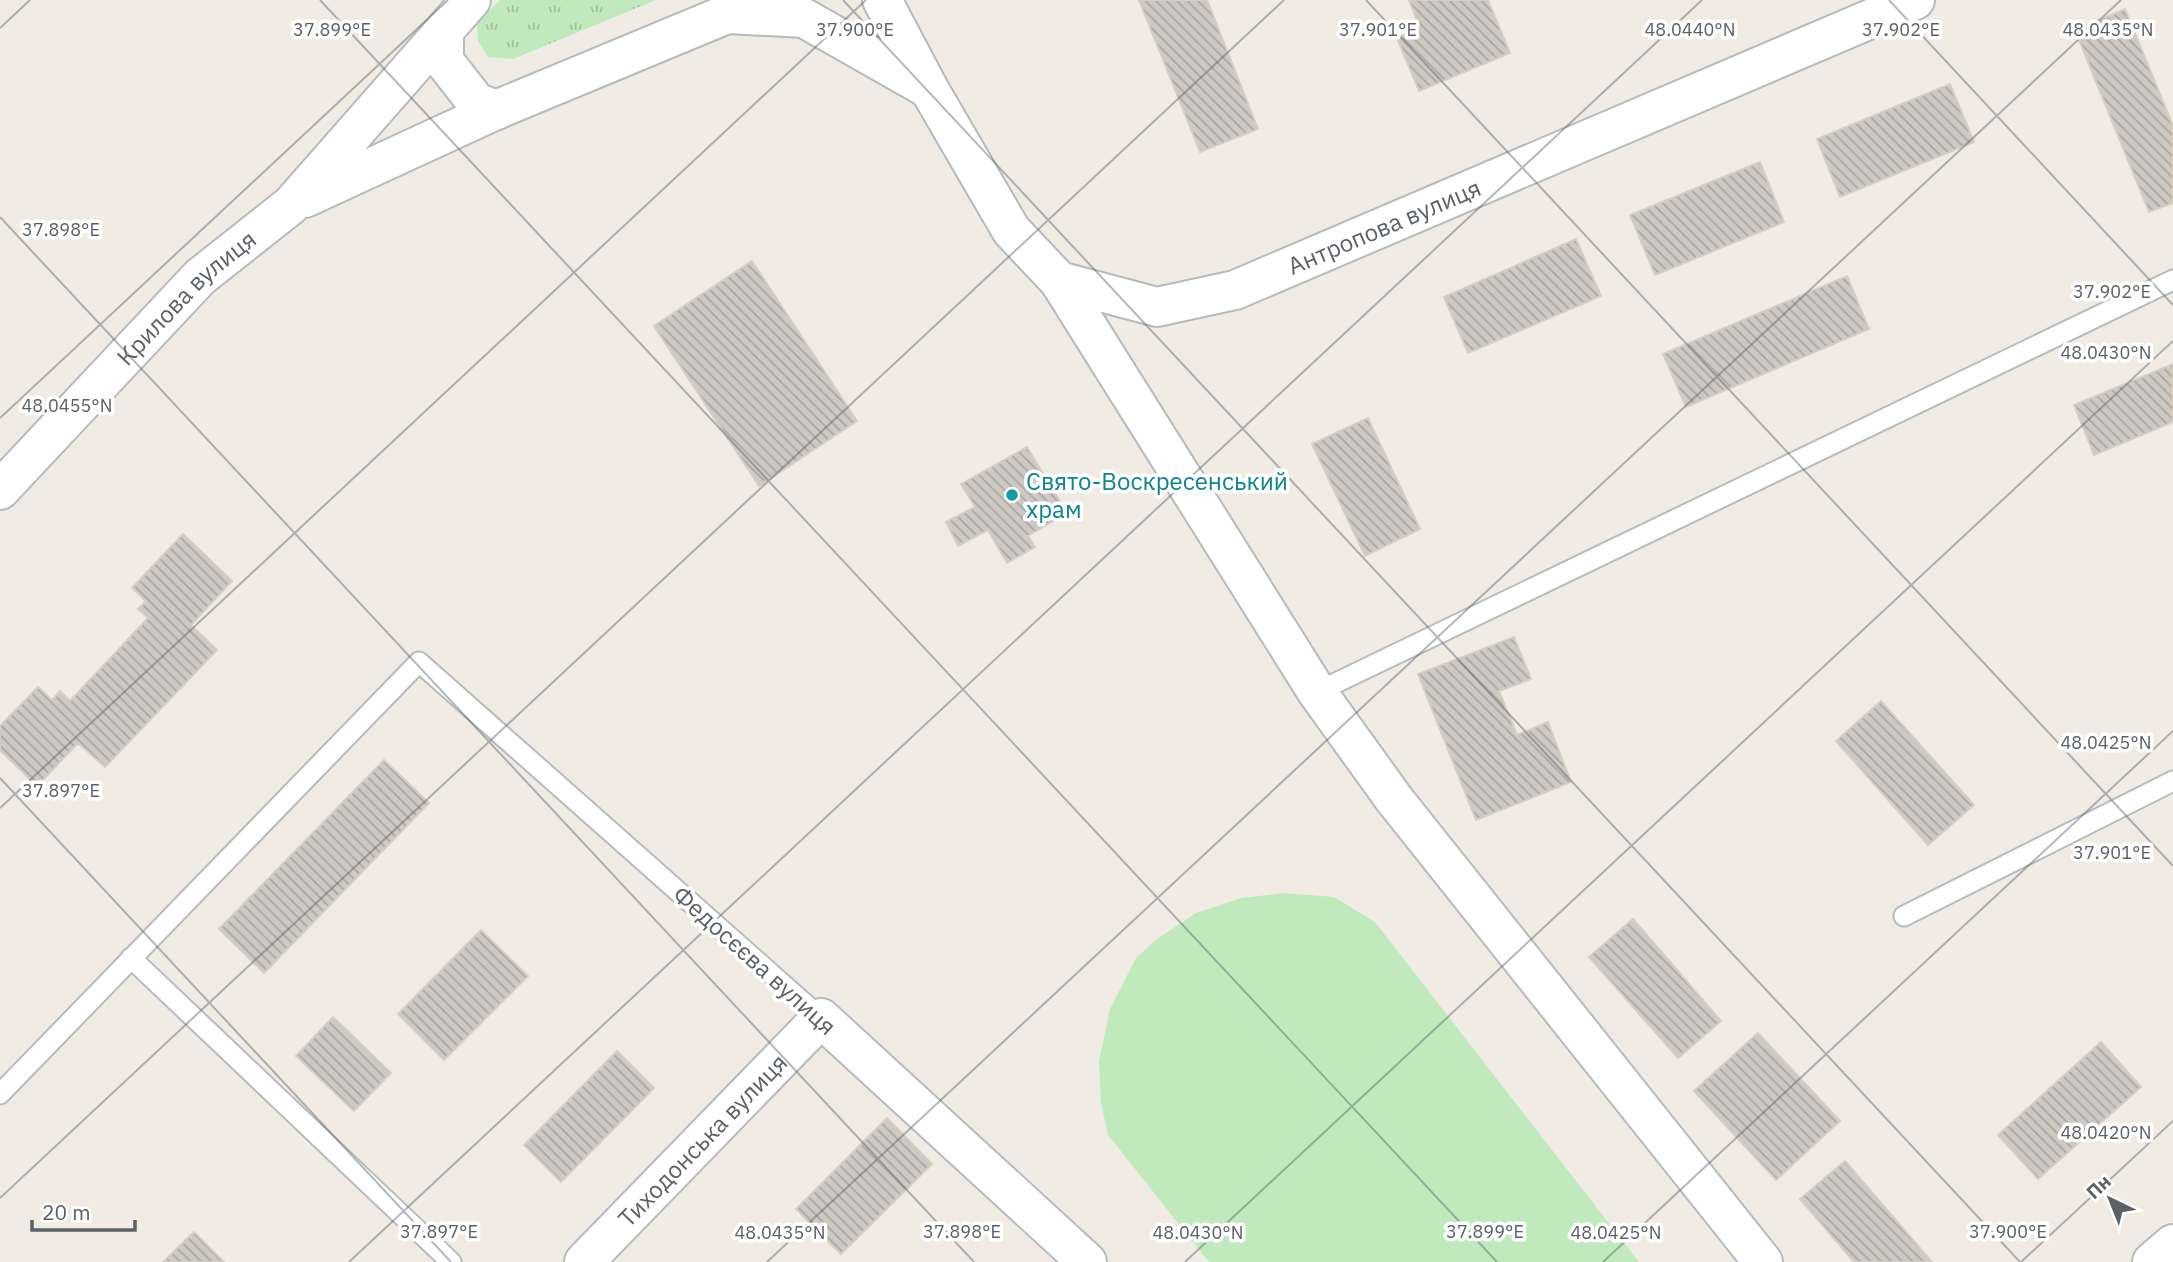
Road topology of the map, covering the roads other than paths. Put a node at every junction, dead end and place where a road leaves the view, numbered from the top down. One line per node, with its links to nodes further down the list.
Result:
1 (471, 0): 5 (main road)
2 (882, 0): 6 (main road)
3 (1915, 0): 10 (main road, Антропова вулиця)
4 (736, 7): 6 (main road); 7 (main road)
5 (444, 31): 7 (main road); 8 (main road)
6 (929, 89): 10 (main road)
7 (496, 110): 8 (main road)
8 (291, 205): 11 (main road, Крилова вулиця)
9 (2173, 280): 12 (lane)
10 (1059, 281): 12 (main road)
11 (0, 489)
12 (1317, 692): 22 (main road)
13 (2173, 781): 14 (lane)
14 (1904, 915)
15 (131, 958): 16 (lane, Федосєєва вулиця); 17 (lane); 19 (lane)
16 (821, 1018): 20 (main road, Тиходонська вулиця); 21 (main road, Федосєєва вулиця)
17 (0, 1094)
18 (2173, 1244): 23 (main road)
19 (451, 1262)
20 (584, 1262)
21 (1087, 1262)
22 (1763, 1262)
23 (2152, 1262)

